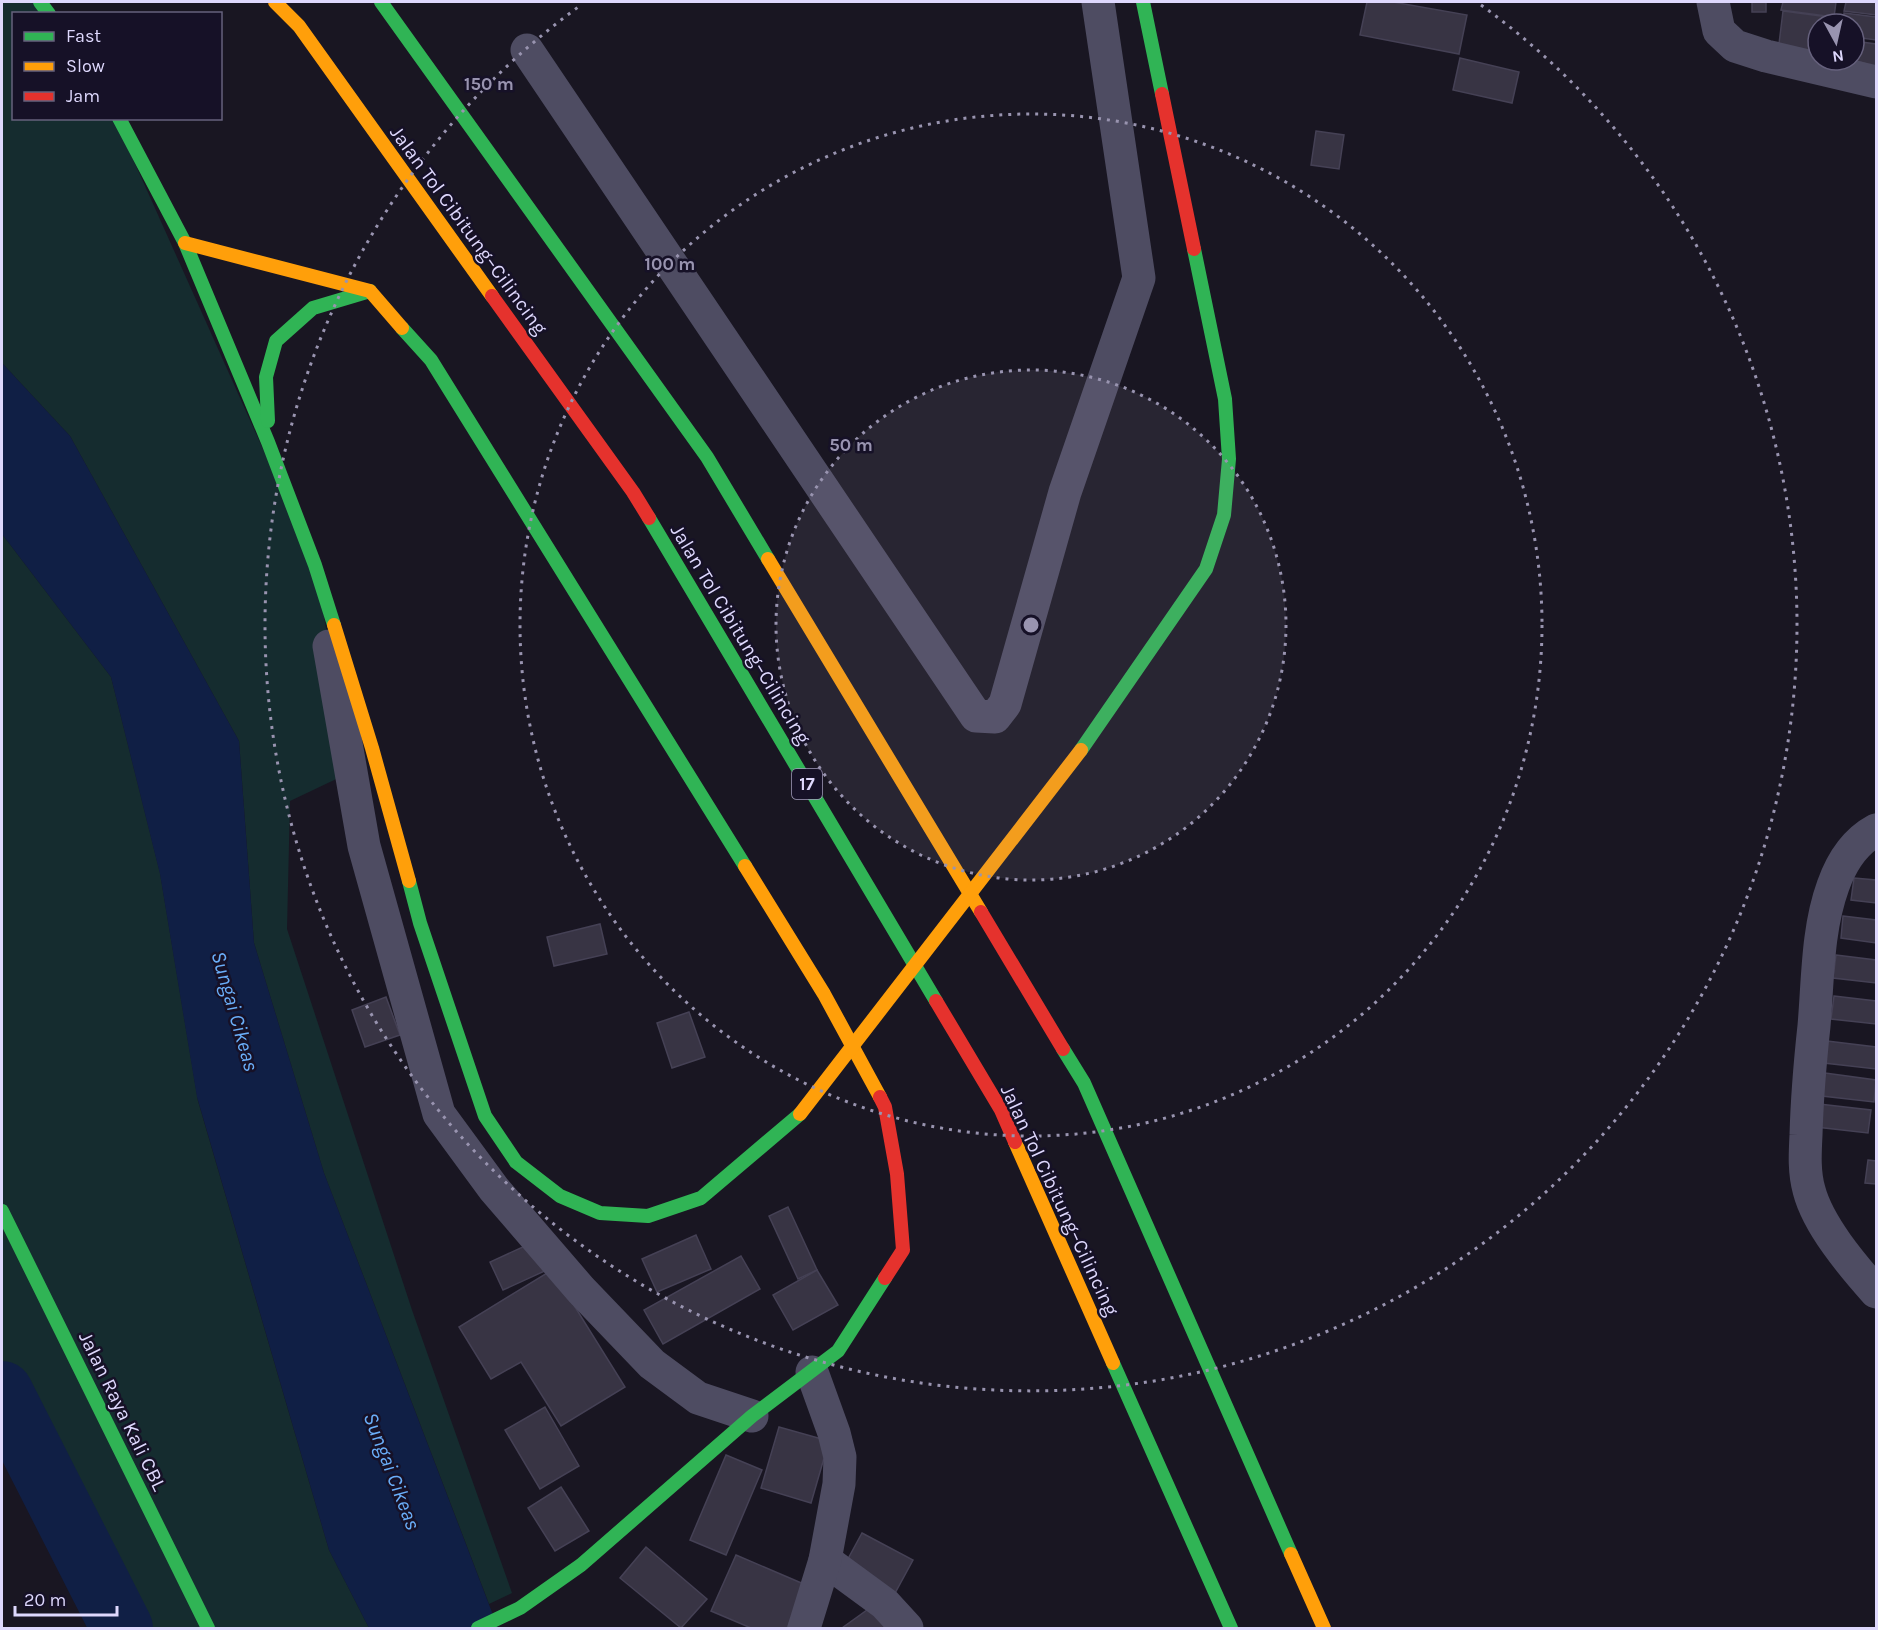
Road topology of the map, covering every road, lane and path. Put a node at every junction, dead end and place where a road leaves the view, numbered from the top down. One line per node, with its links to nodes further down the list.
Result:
1 (275, 2): 23 (main road, Jalan Tol Cibitung–Cilincing / 17)
2 (381, 2): 24 (main road)
3 (1098, 2): 6 (street)
4 (1143, 2): 12 (main road, bridge)
5 (1713, 2): 7 (street)
6 (526, 50)
7 (1876, 82)
8 (120, 120): 9 (main road)
9 (185, 243): 10 (main road); 11 (main road)
10 (370, 291): 11 (main road); 16 (main road)
11 (268, 442): 12 (main road)
12 (315, 565): 17 (street)
13 (1876, 830): 15 (street)
14 (2, 1211): 19 (main road, Jalan Raya Kali CBL)
15 (1876, 1292)
16 (812, 1372): 17 (main road); 18 (street)
17 (752, 1416): 20 (main road)
18 (825, 1560): 21 (street); 22 (street)
19 (208, 1629)
20 (478, 1629)
21 (804, 1629)
22 (907, 1629)
23 (1231, 1629)
24 (1324, 1629)

